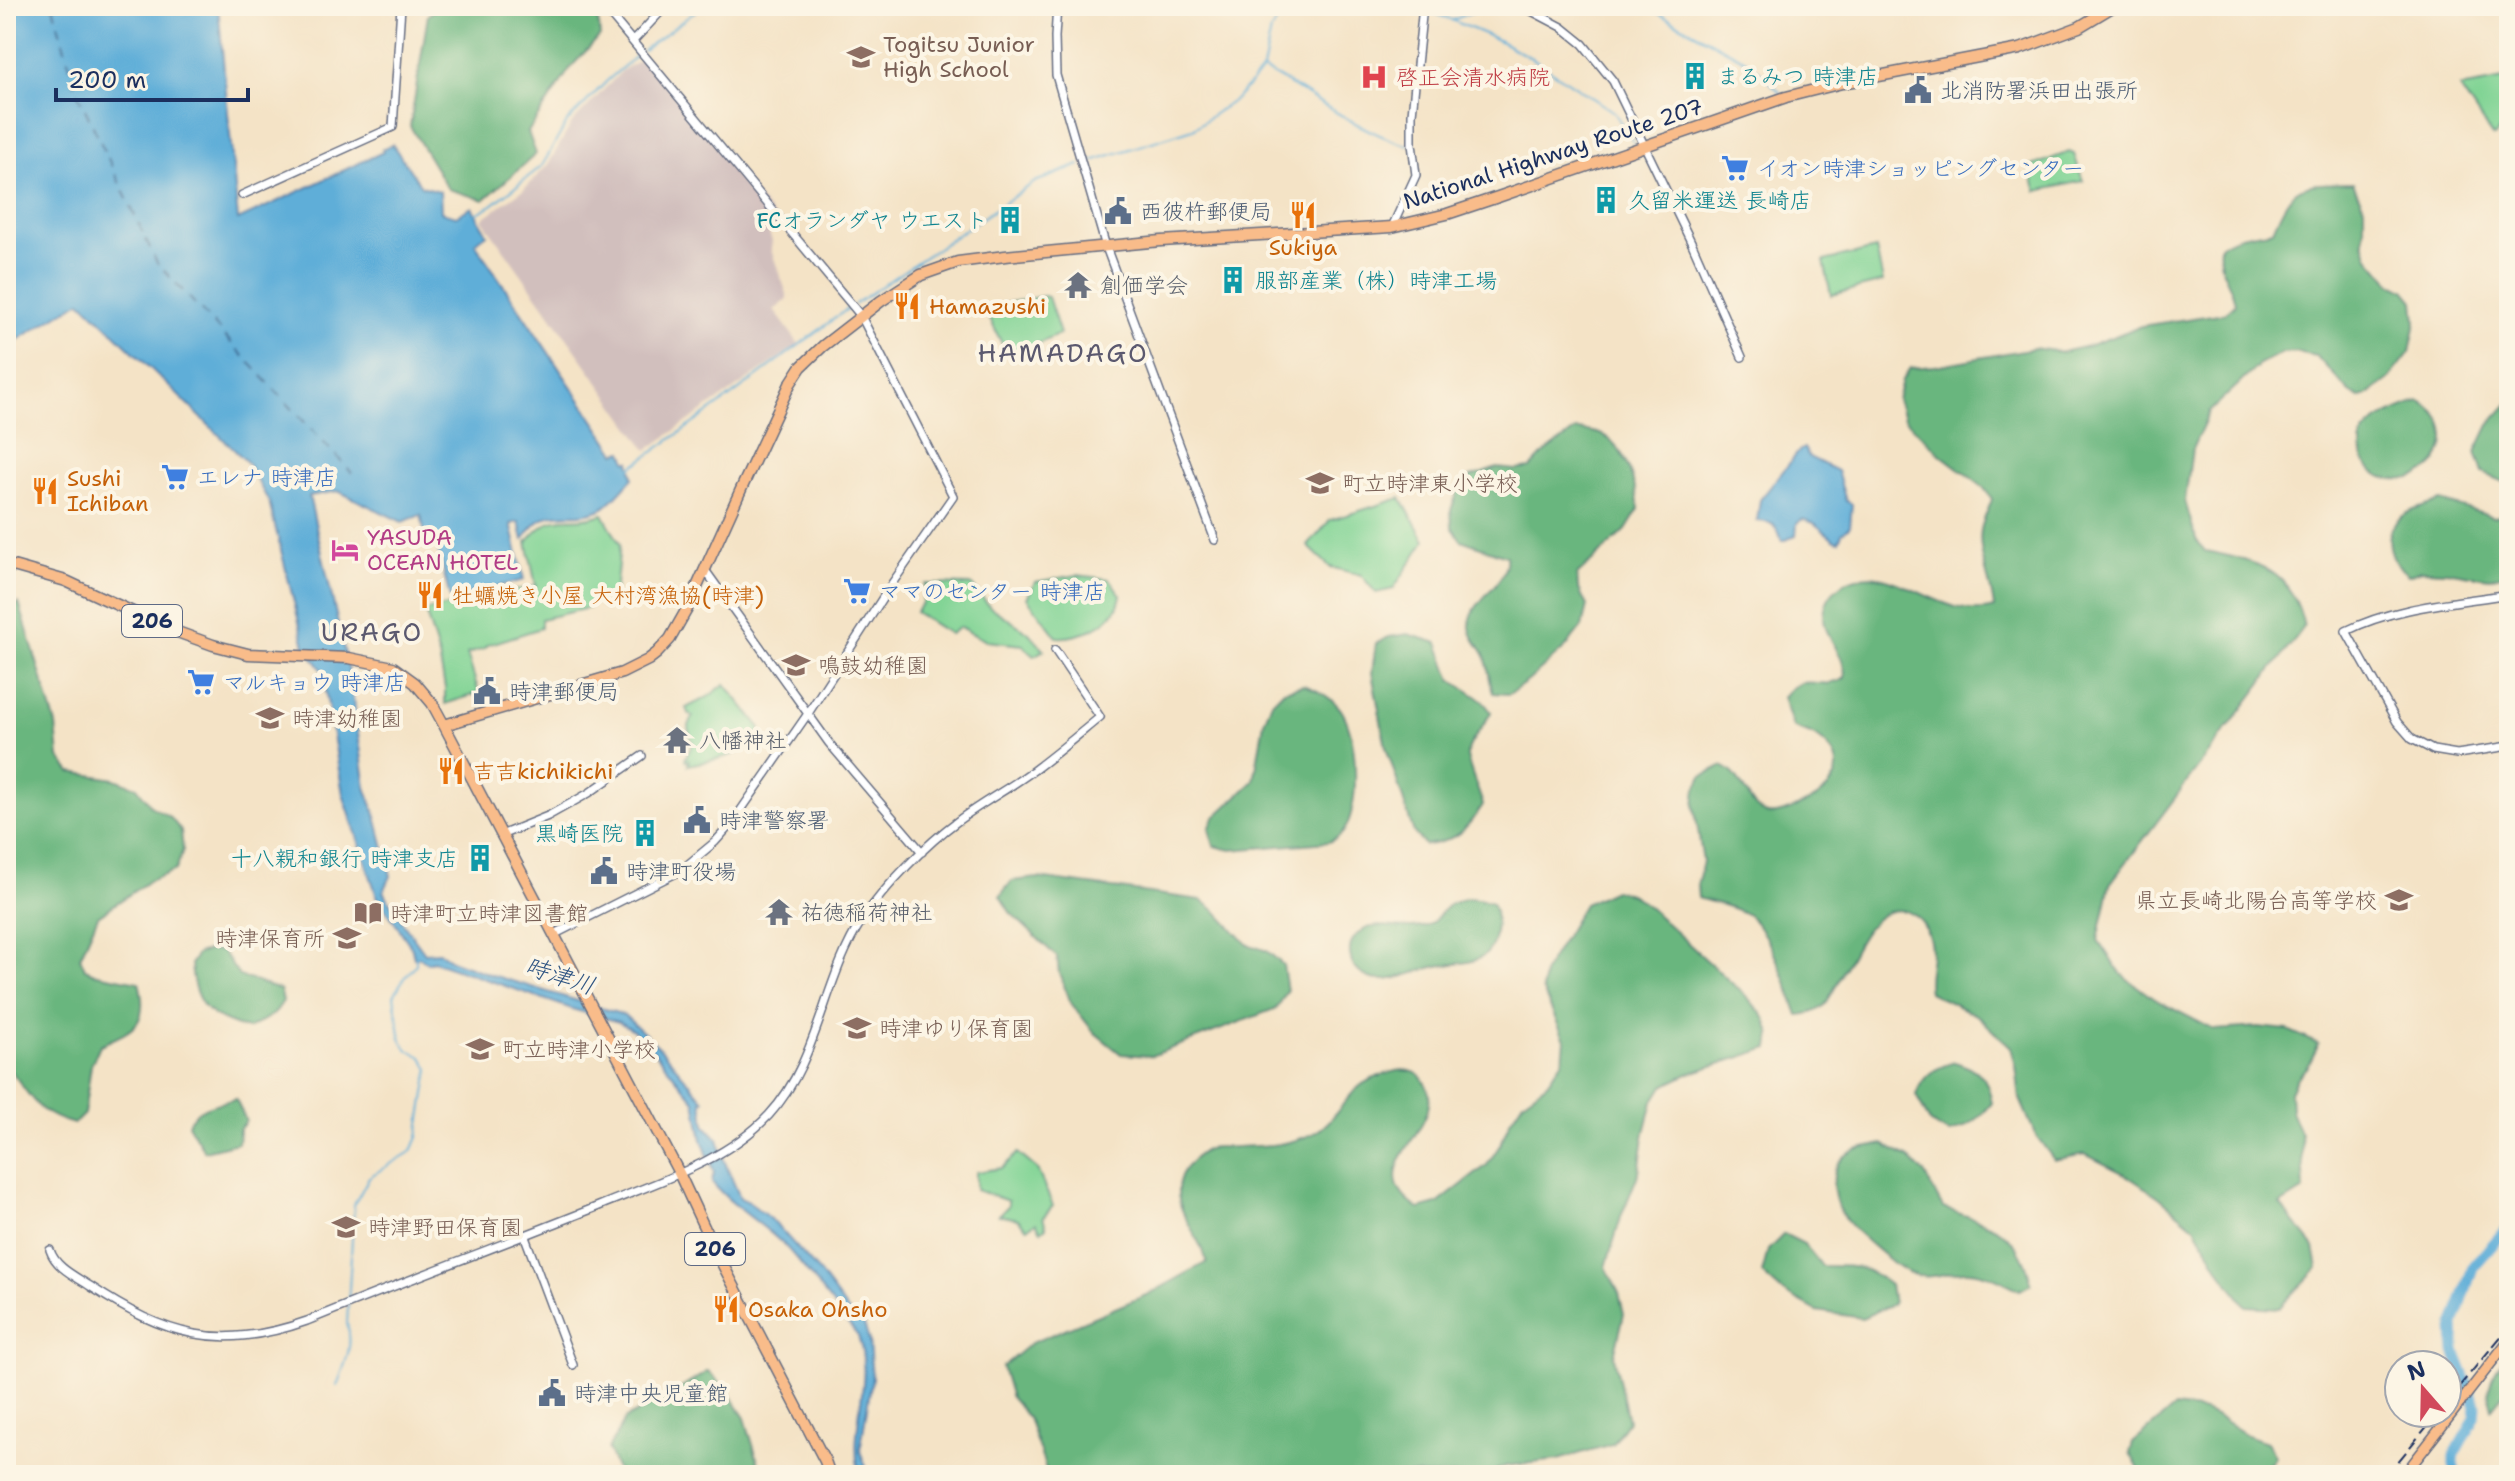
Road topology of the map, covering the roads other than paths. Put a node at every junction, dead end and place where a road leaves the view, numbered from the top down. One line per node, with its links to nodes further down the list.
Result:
1 (401, 6): 12 (street)
2 (603, 6): 10 (street)
3 (666, 6): 10 (street)
4 (1057, 6): 14 (street)
5 (1423, 6): 13 (street)
6 (1522, 6): 11 (street)
7 (2114, 6): 11 (highway, National Highway Route 207)
8 (2396, 6): 9 (main road)
9 (2421, 6)
10 (633, 41): 15 (street)
11 (1645, 145): 13 (highway, National Highway Route 207); 16 (street)
12 (242, 195)
13 (1392, 227): 14 (highway, National Highway Route 207)
14 (1106, 247): 15 (highway, National Highway Route 207); 17 (street)
15 (859, 313): 19 (highway, National Highway Route 207); 22 (street)
16 (1742, 357)
17 (1215, 540)
18 (6, 564): 23 (highway, 206)
19 (705, 570): 22 (street); 23 (highway, National Highway Route 207)
20 (2509, 594): 24 (street)
21 (1055, 650): 27 (street)
22 (807, 715): 27 (street); 28 (street)
23 (444, 725): 26 (highway, 206)
24 (2509, 746)
25 (642, 756): 26 (street)
26 (501, 835): 28 (highway, 206)
27 (922, 852): 29 (street)
28 (553, 935): 29 (highway, 206)
29 (679, 1173): 30 (street); 34 (highway, 206)
30 (525, 1237): 31 (street); 33 (street)
31 (50, 1250)
32 (2509, 1340): 35 (main road)
33 (573, 1365)
34 (830, 1475)
35 (2404, 1475)

